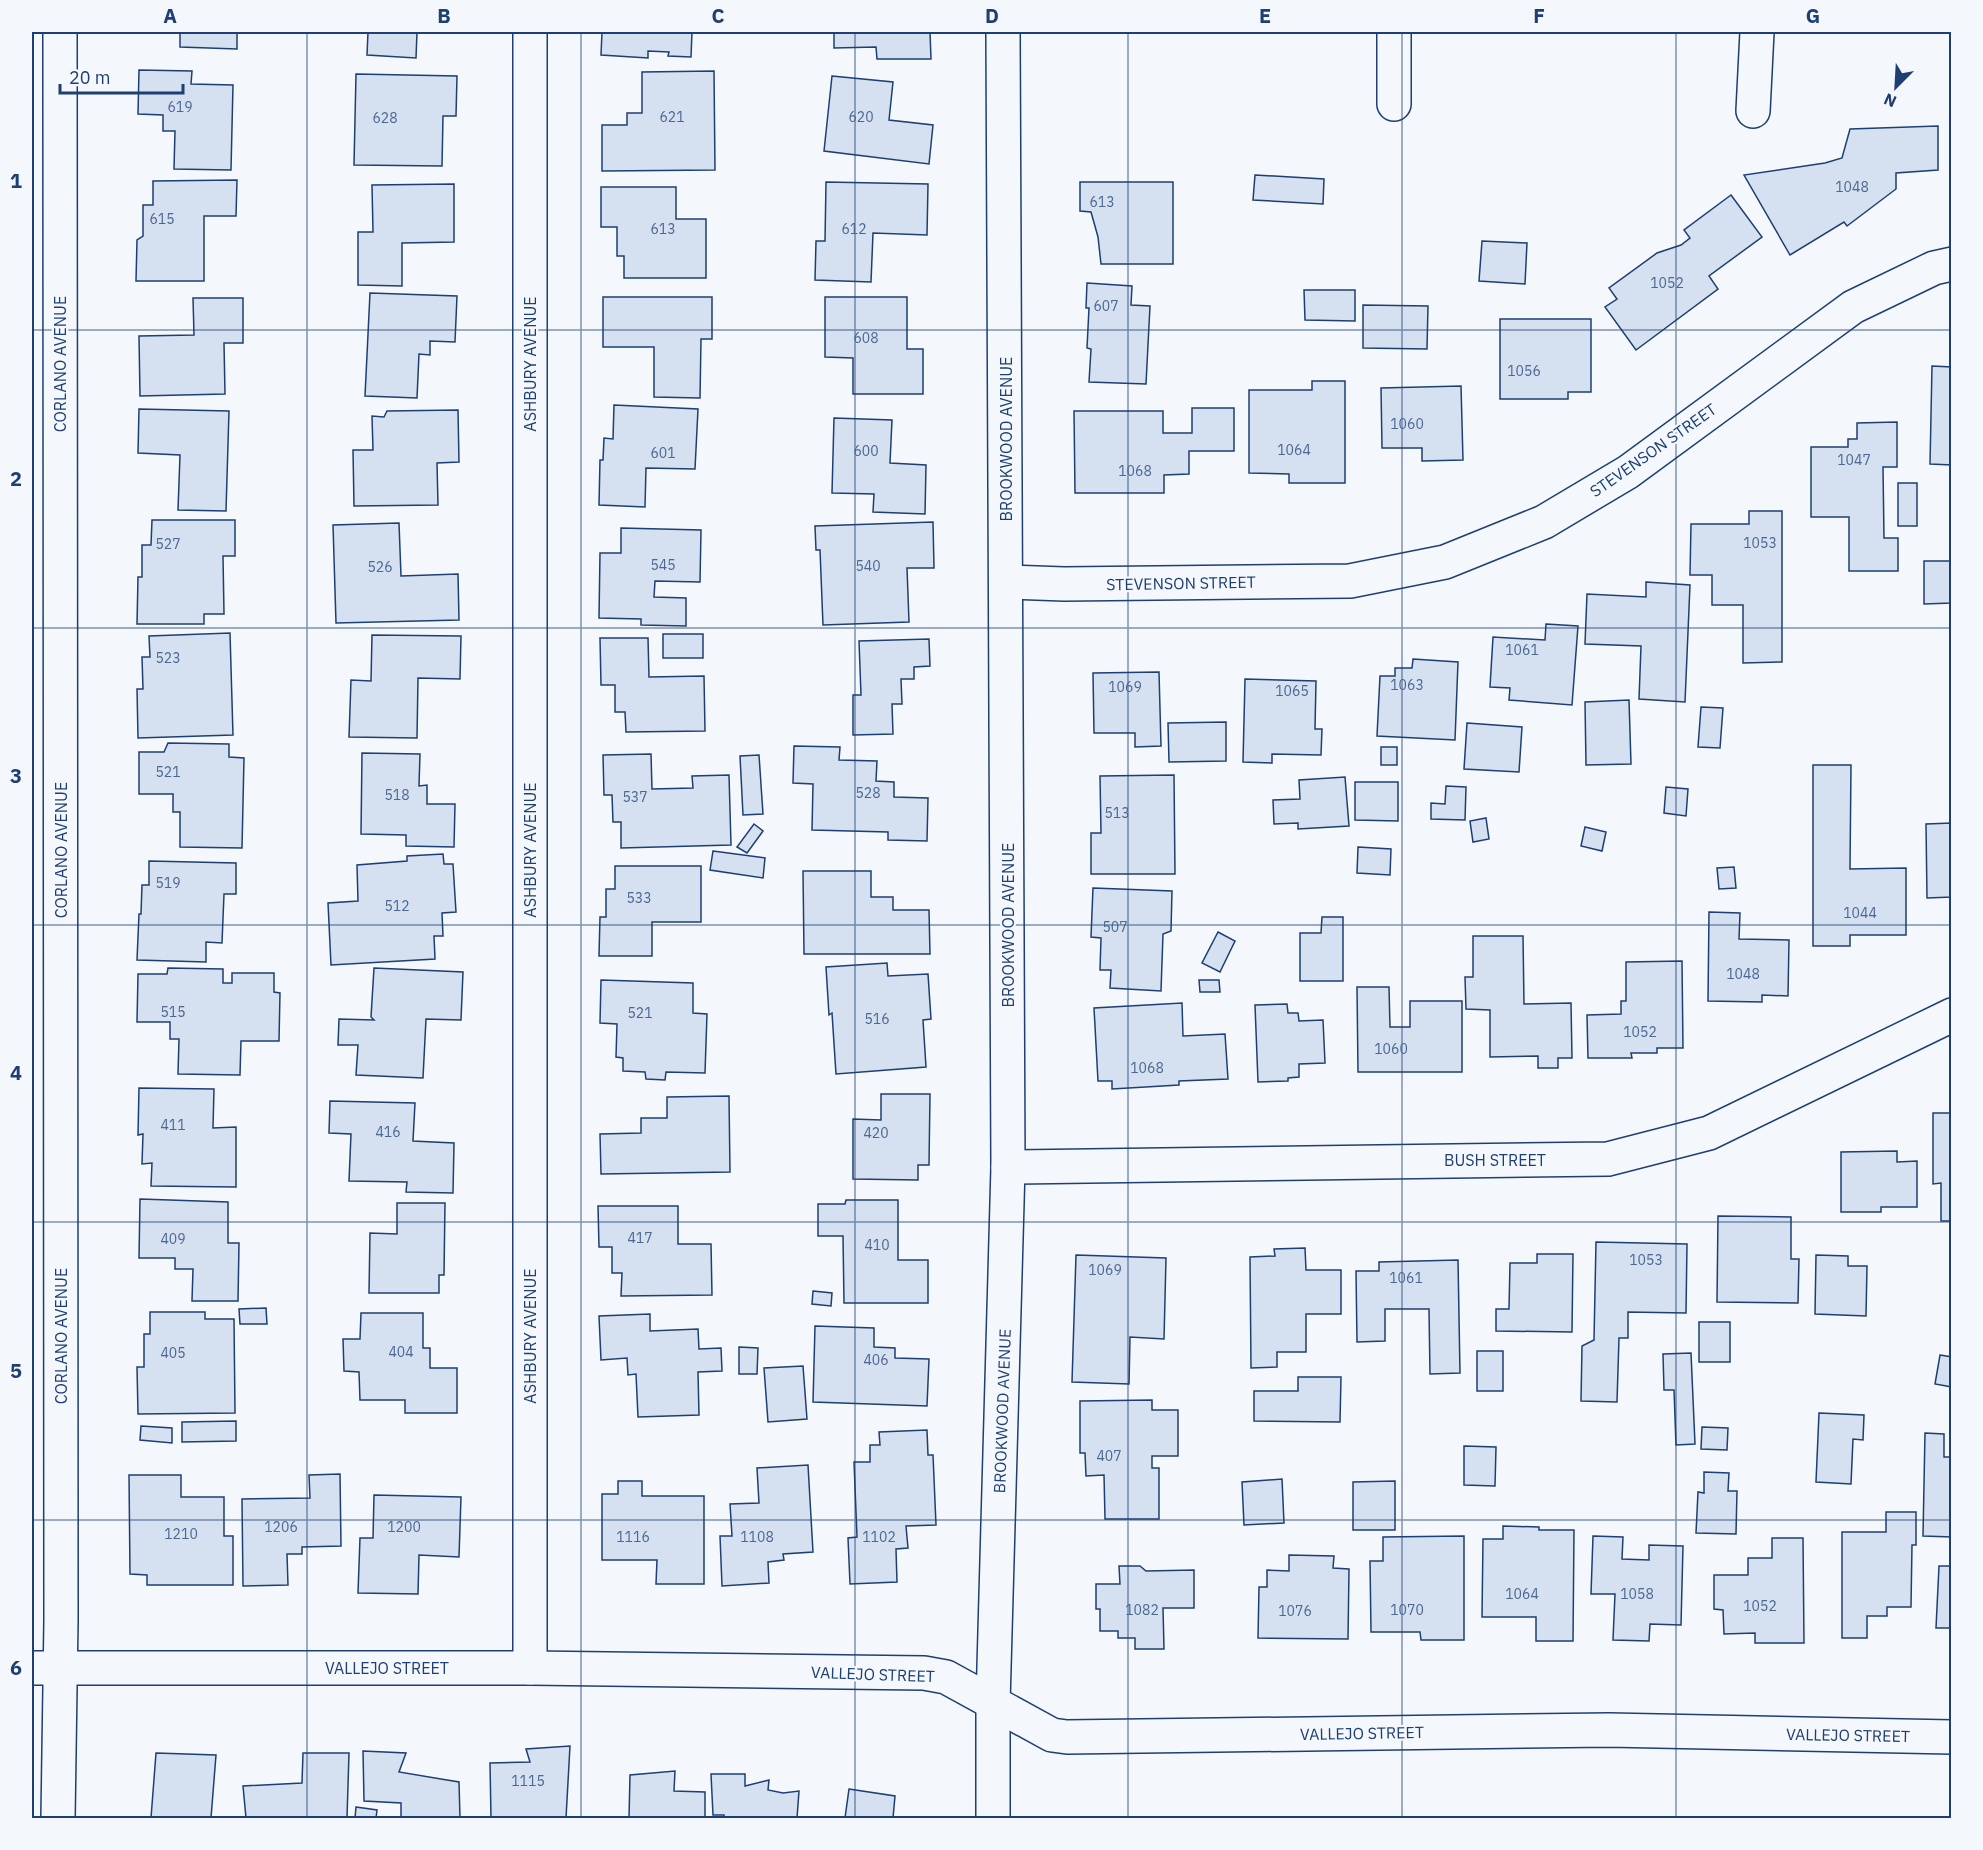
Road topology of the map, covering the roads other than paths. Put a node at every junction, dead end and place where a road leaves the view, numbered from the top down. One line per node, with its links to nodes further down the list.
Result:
1 (60, 32): 12 (street, CORLANO AVENUE)
2 (530, 32): 13 (street, ASHBURY AVENUE)
3 (1003, 32): 9 (street, BROOKWOOD AVENUE)
4 (1394, 32): 6 (street)
5 (1757, 32): 7 (street)
6 (1394, 104)
7 (1754, 111)
8 (1952, 264): 9 (street, STEVENSON STREET)
9 (1007, 582): 11 (street, BROOKWOOD AVENUE)
10 (1952, 1015): 11 (street, BUSH STREET)
11 (1008, 1167): 14 (street, BROOKWOOD AVENUE)
12 (46, 1668): 13 (street, VALLEJO STREET); 16 (street, CORLANO AVENUE)
13 (530, 1668): 14 (street, VALLEJO STREET)
14 (993, 1703): 15 (street, VALLEJO STREET); 17 (street, BROOKWOOD AVENUE)
15 (1952, 1737)
16 (58, 1818)
17 (993, 1818)

